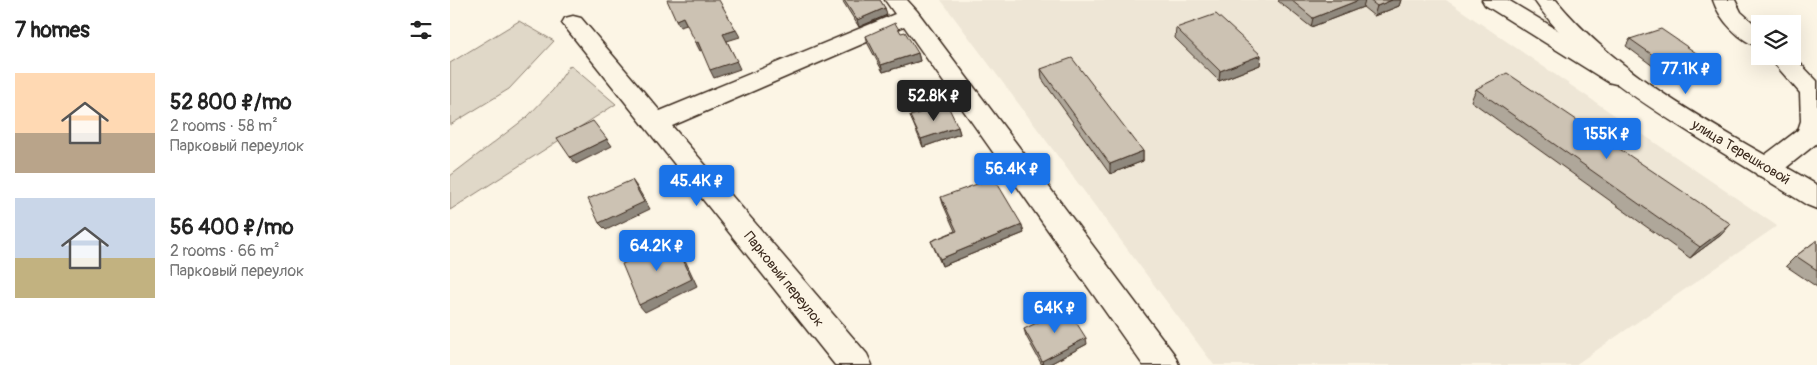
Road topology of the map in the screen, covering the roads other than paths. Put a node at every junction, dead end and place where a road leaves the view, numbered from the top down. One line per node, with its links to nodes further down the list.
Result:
1 (1493, 0): 8 (street, улица Терешковой)
2 (1545, 0): 8 (street, улица Терешковой)
3 (1724, 0): 6 (street)
4 (903, 8): 9 (street); 13 (street)
5 (573, 23): 9 (street, Парковый переулок)
6 (1751, 33)
7 (1788, 65): 10 (street)
8 (1664, 106): 10 (street, улица Терешковой)
9 (655, 123): 12 (street, Парковый переулок)
10 (1767, 168): 11 (street, улица Терешковой)
11 (1817, 198)
12 (855, 365)
13 (1162, 365)

